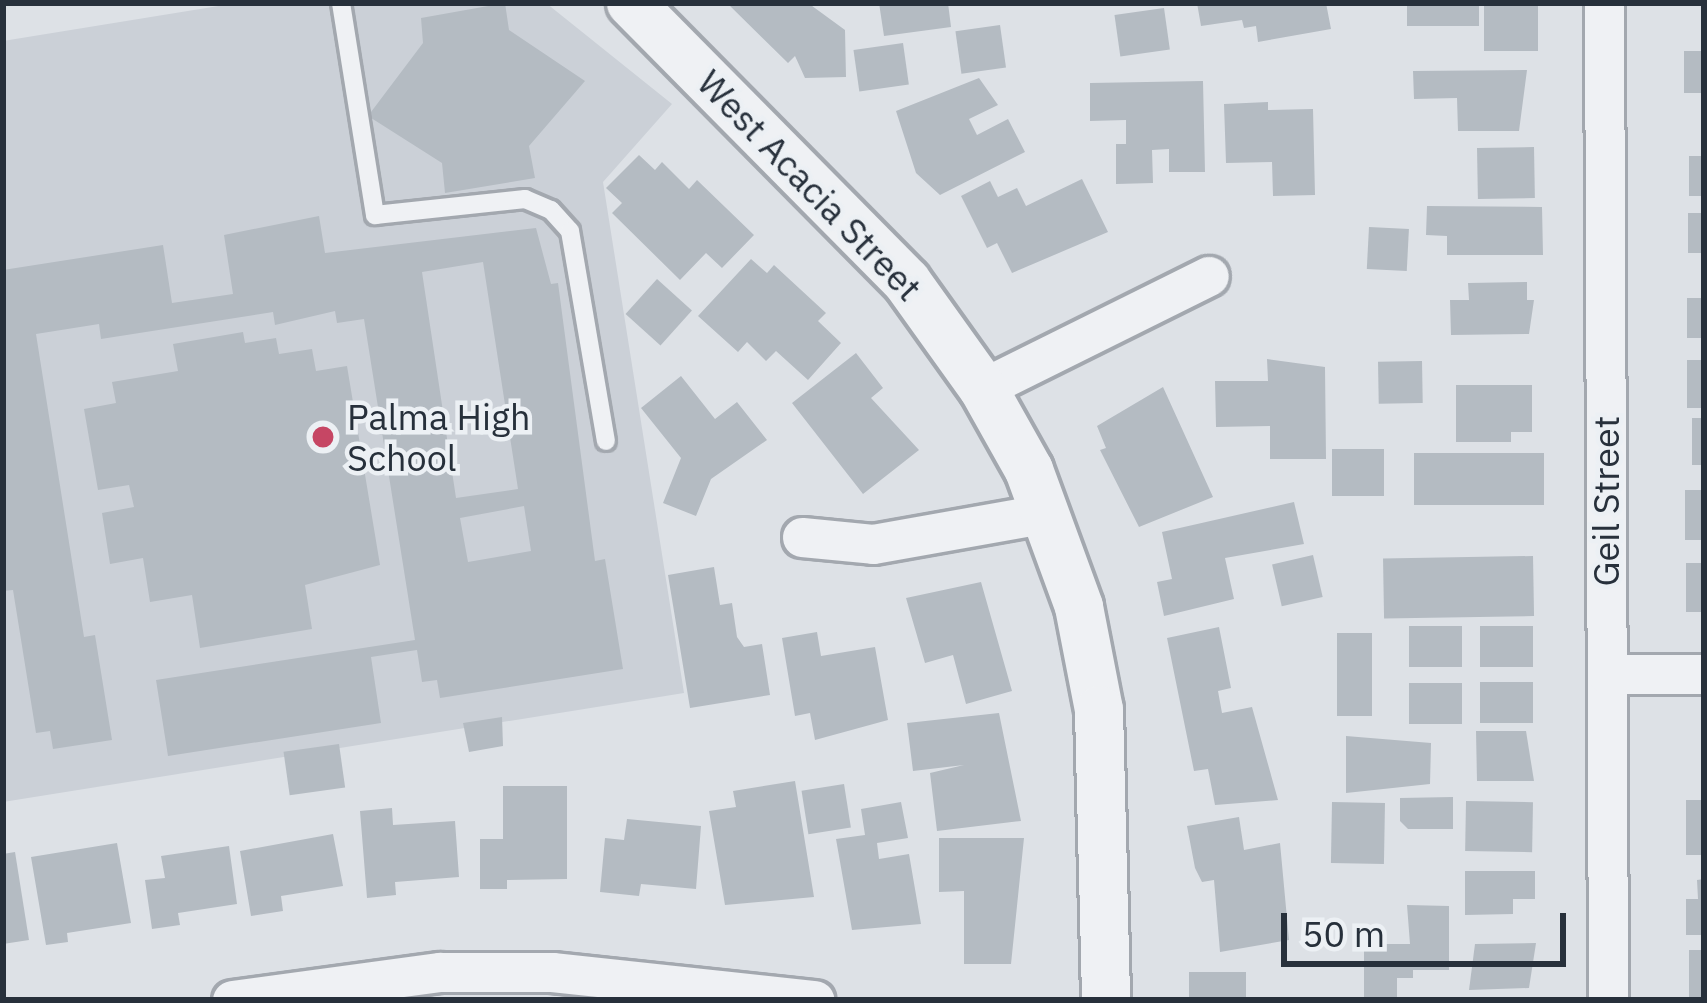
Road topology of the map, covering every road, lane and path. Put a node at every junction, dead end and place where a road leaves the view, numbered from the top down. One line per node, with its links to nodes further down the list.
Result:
1 (340, 3): 6 (lane)
2 (631, 3): 5 (street, West Acacia Street)
3 (1604, 3): 9 (street, Geil Street)
4 (1209, 275): 5 (street)
5 (983, 388): 7 (street, West Acacia Street)
6 (606, 441)
7 (1047, 513): 8 (street); 13 (street, West Acacia Street)
8 (802, 537)
9 (1607, 674): 10 (street); 14 (street, Geil Street)
10 (1704, 674)
11 (232, 1000): 12 (street)
12 (815, 1000)
13 (1106, 1000)
14 (1608, 1000)

